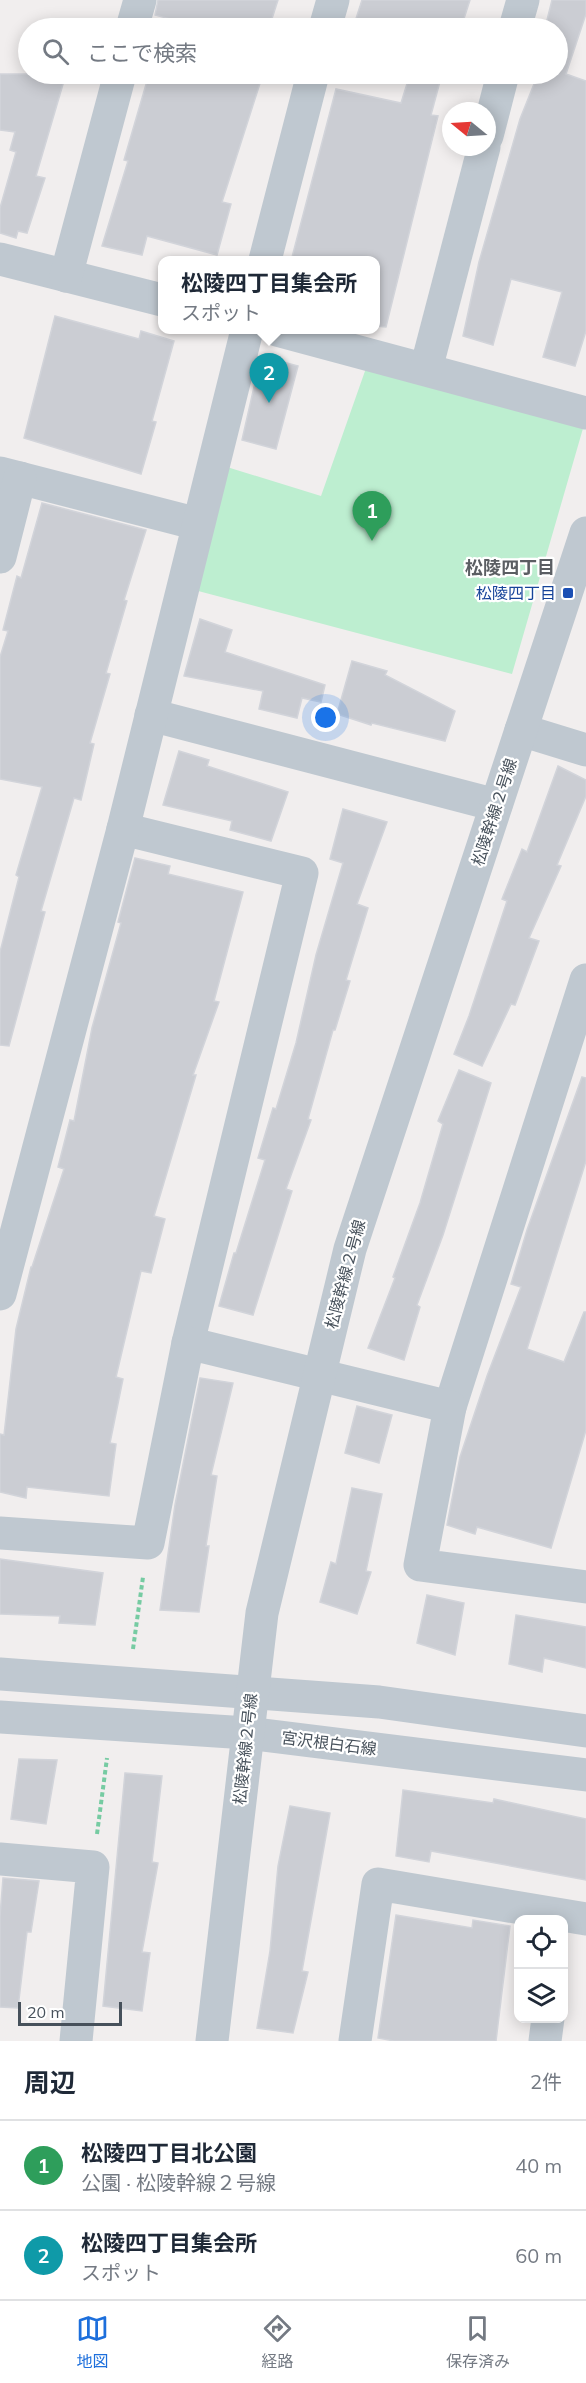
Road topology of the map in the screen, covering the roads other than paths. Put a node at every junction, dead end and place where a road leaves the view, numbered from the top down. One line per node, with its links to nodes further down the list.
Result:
1 (140, 0): 4 (street)
2 (333, 0): 5 (street)
3 (523, 0): 6 (street)
4 (135, 18)
5 (328, 18)
6 (518, 18)
7 (117, 84): 14 (street)
8 (310, 84): 12 (street)
9 (500, 84): 10 (street)
10 (496, 102)
11 (482, 156): 18 (street)
12 (266, 256)
13 (0, 259): 14 (street)
14 (66, 276): 15 (street)
15 (158, 299)
16 (246, 334): 21 (street)
17 (292, 334): 18 (street)
18 (426, 369): 19 (street)
19 (586, 413)
20 (10, 475): 21 (street); 23 (street)
21 (198, 524): 24 (street)
22 (586, 533): 25 (street, 松陵幹線２号線)
23 (0, 557)
24 (151, 715): 27 (street); 28 (street)
25 (521, 730): 26 (street); 27 (street, 松陵幹線２号線)
26 (586, 750)
27 (496, 805): 32 (street, 松陵幹線２号線)
28 (123, 830): 30 (street); 31 (street)
29 (586, 980): 33 (street)
30 (0, 1294)
31 (188, 1343): 32 (street); 34 (street)
32 (319, 1376): 33 (street); 37 (street, 松陵幹線２号線)
33 (450, 1407): 35 (street)
34 (0, 1533)
35 (586, 1587)
36 (0, 1674): 37 (street)
37 (251, 1691): 39 (street); 40 (street, 松陵幹線２号線)
38 (0, 1717): 40 (street, 宮沢根白石線)
39 (586, 1731)
40 (247, 1733): 41 (street, 宮沢根白石線); 46 (street, 松陵幹線２号線)
41 (586, 1775)
42 (0, 1859): 45 (street)
43 (570, 1918): 47 (street)
44 (547, 2023): 48 (street)
45 (76, 2041)
46 (212, 2041)
47 (355, 2041)
48 (545, 2041)

